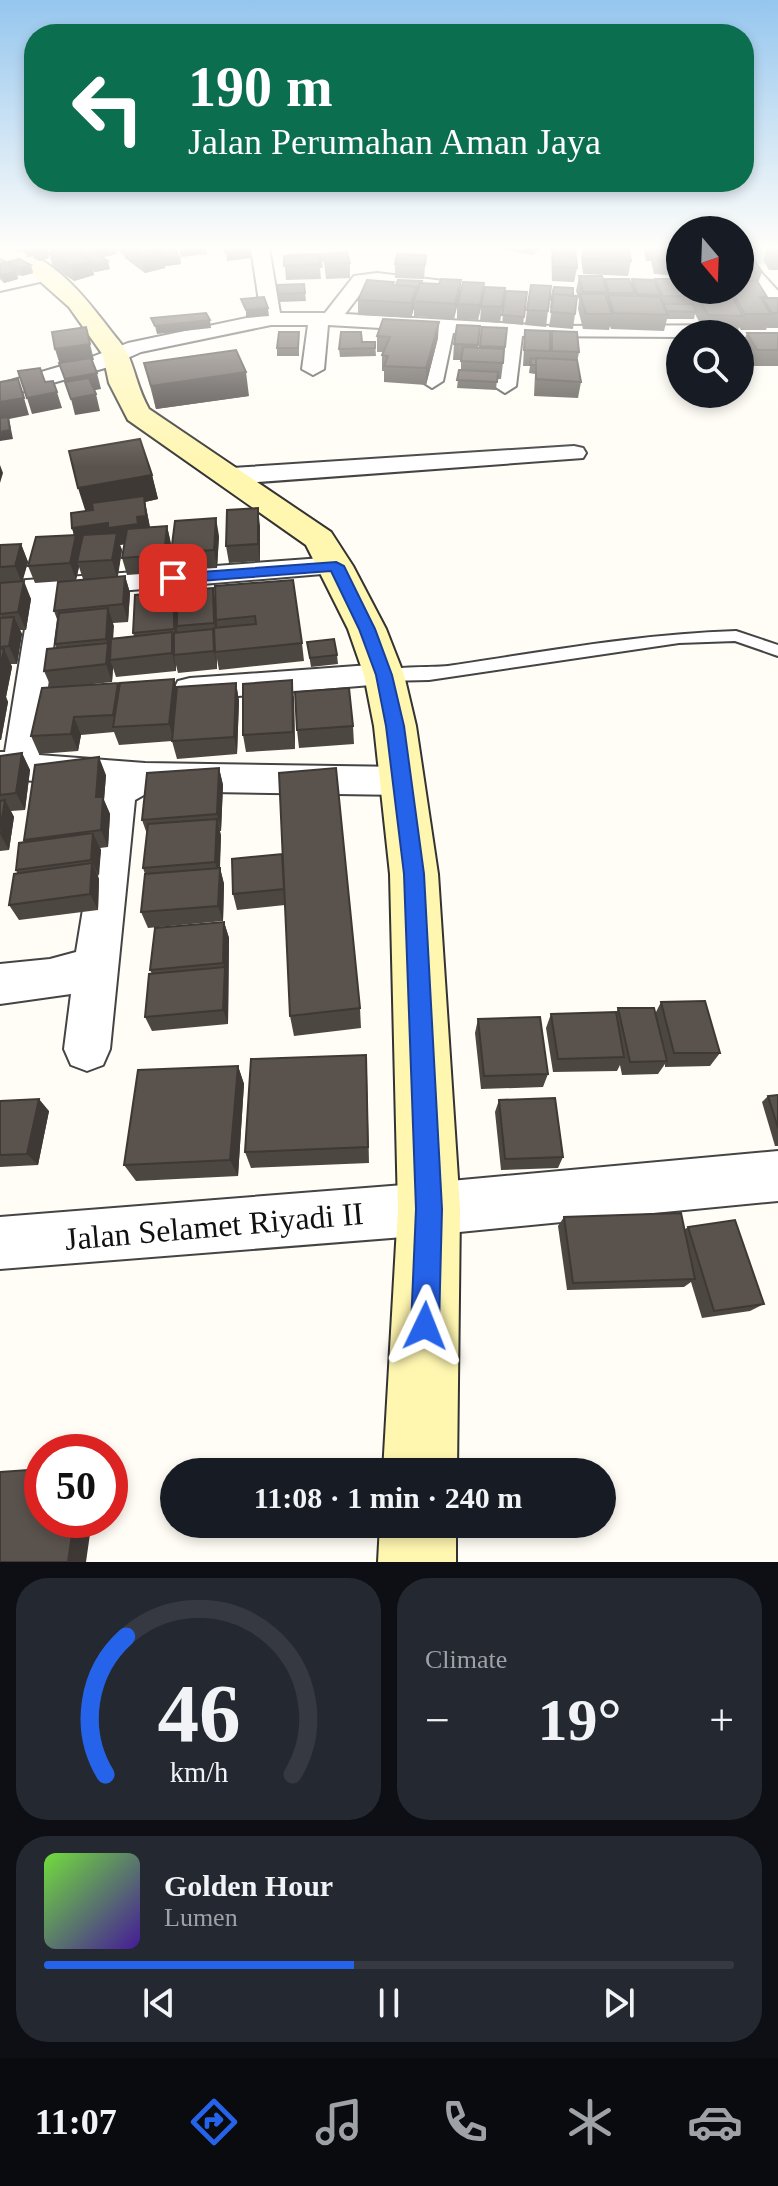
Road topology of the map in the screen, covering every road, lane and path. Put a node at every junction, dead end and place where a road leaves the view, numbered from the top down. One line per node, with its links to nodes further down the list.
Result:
1 (91, 321): 8 (main road)
2 (262, 321): 8 (street)
3 (325, 321): 9 (street)
4 (357, 321): 5 (street)
5 (444, 326): 6 (street); 10 (street)
6 (513, 330): 7 (street); 11 (street)
7 (778, 331)
8 (116, 355): 12 (street); 14 (main road)
9 (313, 369)
10 (432, 381)
11 (505, 386)
12 (0, 391)
13 (574, 453): 14 (street)
14 (232, 476): 15 (main road)
15 (336, 566): 16 (street); 19 (main road)
16 (46, 588): 17 (street); 20 (street)
17 (0, 591)
18 (778, 651): 19 (lane)
19 (384, 675): 20 (street); 23 (main road)
20 (30, 700): 21 (street)
21 (10, 765): 22 (street)
22 (145, 777): 23 (street); 24 (street)
23 (403, 781): 28 (main road)
24 (96, 963): 25 (street); 26 (street)
25 (0, 984)
26 (87, 1049)
27 (778, 1176): 28 (street, Jalan Selamet Riyadi II)
28 (429, 1209): 29 (street, Jalan Selamet Riyadi II); 30 (main road)
29 (0, 1243)
30 (420, 1458)
31 (418, 1538): 32 (main road)
32 (417, 1562)

